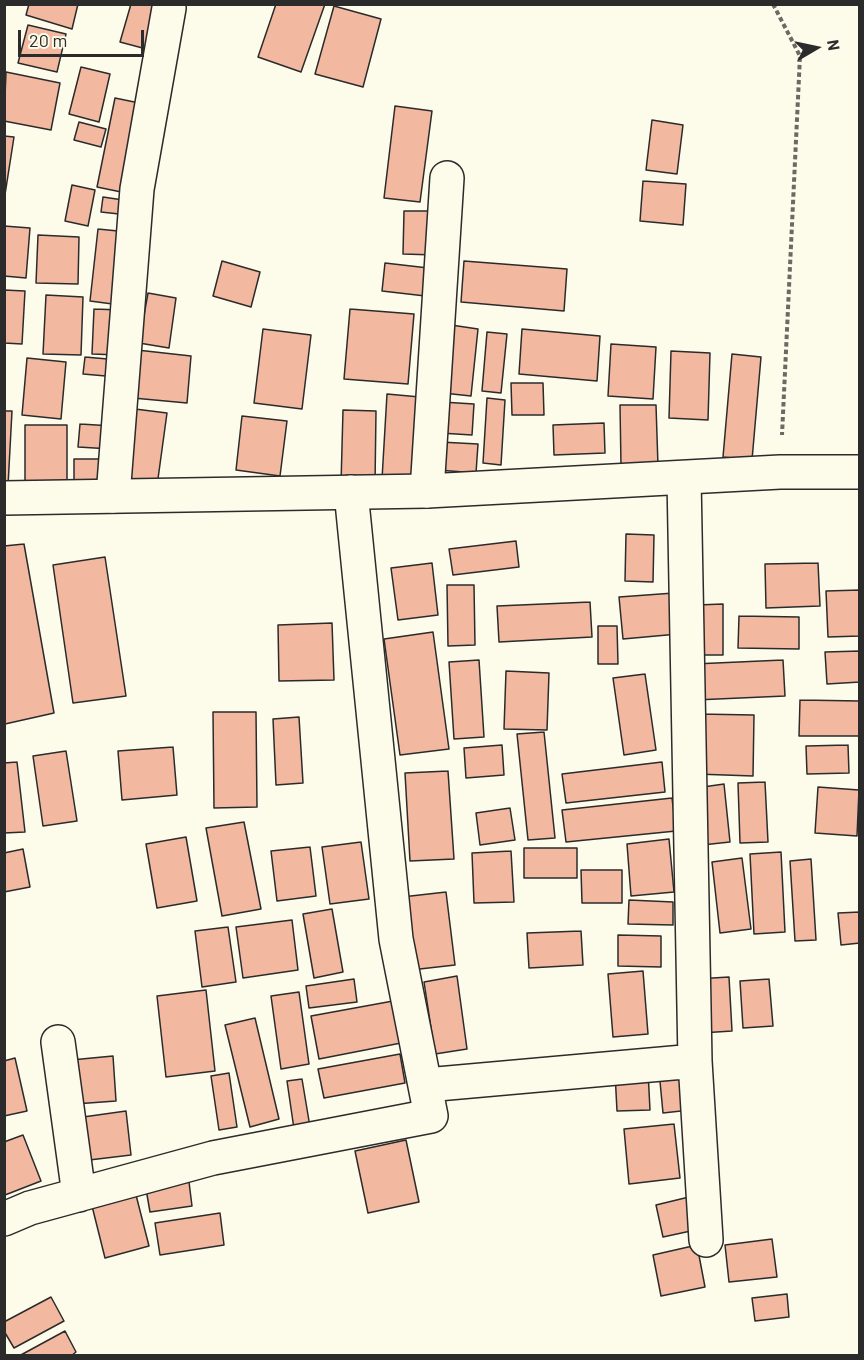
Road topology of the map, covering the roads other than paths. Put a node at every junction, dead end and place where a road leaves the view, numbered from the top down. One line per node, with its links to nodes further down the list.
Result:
1 (169, 8): 7 (street)
2 (447, 178): 5 (street)
3 (860, 472): 4 (street)
4 (684, 478): 5 (street); 10 (street)
5 (427, 490): 6 (street)
6 (351, 492): 7 (street); 11 (street)
7 (113, 496): 8 (street)
8 (4, 498)
9 (58, 1042): 12 (street)
10 (695, 1061): 11 (street); 14 (street)
11 (426, 1085): 12 (street)
12 (79, 1195): 13 (street)
13 (4, 1219)
14 (706, 1240)

